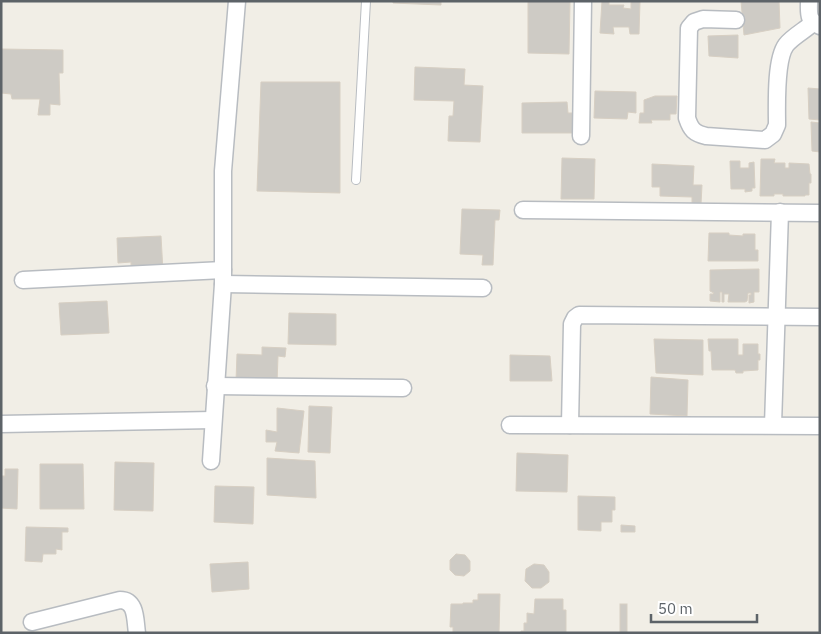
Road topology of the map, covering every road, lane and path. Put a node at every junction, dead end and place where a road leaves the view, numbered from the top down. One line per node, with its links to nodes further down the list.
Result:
1 (237, 1): 12 (street)
2 (366, 1): 8 (lane)
3 (583, 1): 7 (street)
4 (809, 1): 6 (street)
5 (736, 20): 6 (street)
6 (816, 25)
7 (581, 136)
8 (356, 180)
9 (523, 210): 10 (street)
10 (780, 212): 11 (street); 15 (street)
11 (820, 213)
12 (223, 277): 13 (street); 14 (street); 17 (street)
13 (24, 280)
14 (483, 288)
15 (776, 316): 16 (street); 22 (street); 23 (street)
16 (820, 317)
17 (215, 386): 18 (street); 19 (street)
18 (403, 388)
19 (213, 420): 20 (street); 25 (street)
20 (1, 424)
21 (510, 424): 22 (street)
22 (570, 425): 23 (street)
23 (773, 426): 24 (street)
24 (820, 426)
25 (211, 461)
26 (32, 622): 27 (street)
27 (137, 633)

